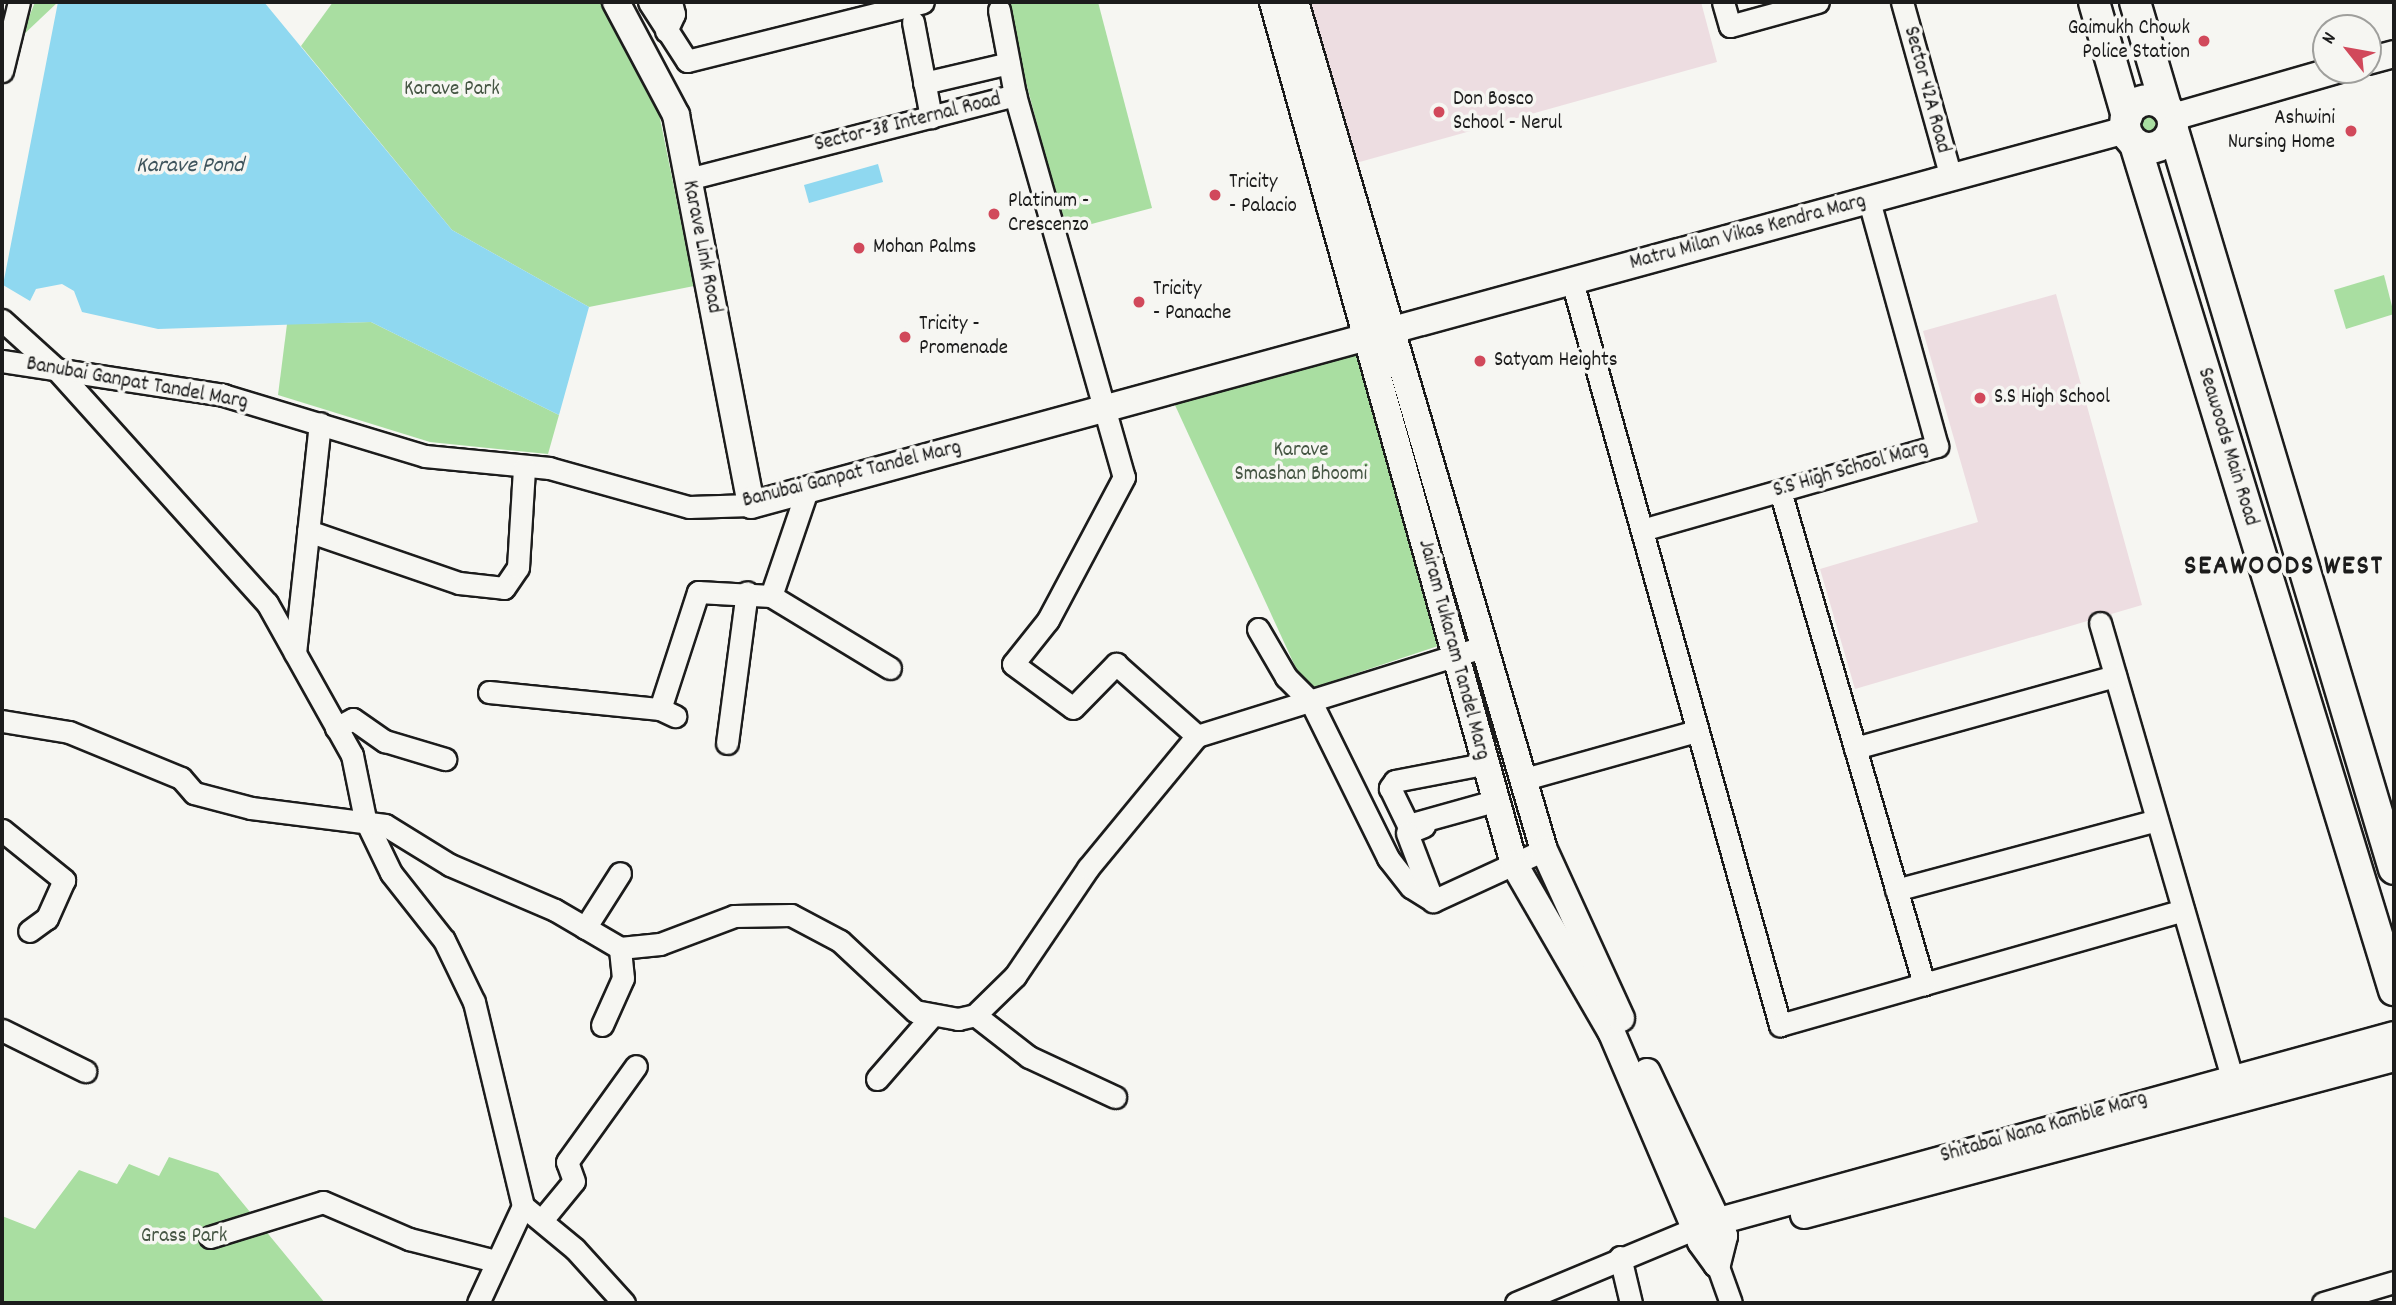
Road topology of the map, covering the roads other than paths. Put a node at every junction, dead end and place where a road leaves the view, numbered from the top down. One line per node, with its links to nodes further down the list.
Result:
1 (19, 2): 18 (street)
2 (616, 2): 25 (street, Karave Link Road)
3 (649, 2): 16 (street)
4 (671, 2): 16 (street)
5 (923, 2): 14 (street)
6 (1273, 2): 30 (street, Jairam Tukaram Tandel Marg)
7 (1295, 2): 30 (street, Jairam Tukaram Tandel Marg)
8 (1723, 2): 9 (street)
9 (1818, 2)
10 (1902, 2): 26 (street, Sector 42A Road)
11 (2094, 2): 24 (main road, Seawoods Main Road)
12 (2135, 2): 23 (main road, Seawoods Main Road)
13 (999, 10): 17 (street)
14 (858, 11): 16 (street)
15 (913, 22): 20 (street)
16 (666, 31)
17 (1009, 63): 20 (street); 21 (street)
18 (2, 71)
19 (2312, 77): 23 (street)
20 (924, 83): 22 (street)
21 (1015, 95): 22 (street, Sector-38 Internal Road); 33 (street, Sector-38 Internal Road)
22 (931, 117): 25 (street, Sector-38 Internal Road)
23 (2171, 118): 24 (main road); 24 (main road); 67 (main road, Seawoods Main Road)
24 (2129, 130): 26 (street, Matru Milan Vikas Kendra Marg); 76 (main road, Seawoods Main Road)
25 (688, 178): 38 (street, Karave Link Road)
26 (1951, 178): 27 (street, Matru Milan Vikas Kendra Marg)
27 (1869, 200): 28 (street, Matru Milan Vikas Kendra Marg); 37 (street, S.S High School Marg)
28 (1572, 281): 30 (street, Matru Milan Vikas Kendra Marg); 39 (street)
29 (2, 320): 32 (street)
30 (1381, 334): 33 (street, Banubai Ganpat Tandel Marg); 45 (street, Jairam Tukaram Tandel Marg); 47 (street, Jairam Tukaram Tandel Marg)
31 (2, 361): 32 (street, Banubai Ganpat Tandel Marg)
32 (56, 369): 34 (street, Banubai Ganpat Tandel Marg); 46 (street)
33 (1104, 408): 36 (street, Banubai Ganpat Tandel Marg); 55 (street, Sector-38 Internal Road)
34 (320, 424): 35 (street, Banubai Ganpat Tandel Marg); 40 (street)
35 (524, 468): 38 (street, Banubai Ganpat Tandel Marg); 40 (street)
36 (807, 490): 38 (street, Banubai Ganpat Tandel Marg); 42 (street)
37 (1780, 491): 39 (street, S.S High School Marg); 57 (street)
38 (751, 505)
39 (1642, 530): 54 (street)
40 (308, 531): 46 (street)
41 (747, 592): 42 (street); 50 (street); 56 (street)
42 (771, 596): 48 (street)
43 (2100, 623): 49 (street)
44 (1258, 629): 51 (street)
45 (1483, 647): 47 (street); 60 (street, Jairam Tukaram Tandel Marg)
46 (295, 653): 53 (street)
47 (1455, 654): 51 (street); 59 (street, Jairam Tukaram Tandel Marg)
48 (890, 668)
49 (2115, 676): 57 (street); 63 (street)
50 (489, 692)
51 (1311, 702): 55 (street); 70 (street)
52 (2, 721): 62 (street)
53 (336, 728): 58 (street); 62 (street)
54 (1698, 731): 60 (street); 75 (street)
55 (1197, 736): 77 (street)
56 (727, 743)
57 (1855, 748): 69 (street)
58 (445, 759)
59 (1483, 764): 61 (street, Jairam Tukaram Tandel Marg); 61 (street)
60 (1521, 780): 65 (street, Jairam Tukaram Tandel Marg)
61 (1495, 804): 66 (street, Jairam Tukaram Tandel Marg); 70 (street)
62 (365, 819): 72 (street); 88 (street)
63 (2157, 820): 69 (street); 71 (street)
64 (2, 830): 73 (street)
65 (1544, 850): 66 (street); 90 (street, Jairam Tukaram Tandel Marg)
66 (1514, 864): 70 (street); 90 (street, Jairam Tukaram Tandel Marg)
67 (2394, 869)
68 (620, 873): 72 (street)
69 (1896, 890): 75 (street)
70 (1433, 901)
71 (2183, 910): 75 (street); 86 (street)
72 (585, 928): 74 (street)
73 (29, 931)
74 (620, 948): 78 (street); 79 (street)
75 (1924, 984)
76 (2394, 990)
77 (975, 1015): 78 (street); 87 (street)
78 (930, 1018): 85 (street)
79 (602, 1025)
80 (3, 1034): 84 (street)
81 (2394, 1035): 86 (street, Shitabai Nana Kamble Marg)
82 (2394, 1058): 86 (street, Shitabai Nana Kamble Marg)
83 (636, 1066): 89 (street)
84 (85, 1071)
85 (877, 1079)
86 (2235, 1088): 90 (street, Shitabai Nana Kamble Marg)
87 (1115, 1097)
88 (523, 1206): 89 (street); 93 (street)
89 (542, 1220): 98 (street)
90 (1710, 1231): 92 (street); 94 (street)
91 (210, 1237): 93 (street)
92 (1620, 1256): 99 (street); 100 (street)
93 (495, 1261): 97 (street)
94 (1717, 1264): 101 (street)
95 (2394, 1282): 96 (street)
96 (2352, 1299): 102 (street)
97 (478, 1303)
98 (624, 1303)
99 (1516, 1303)
100 (1631, 1303)
101 (1731, 1303)
102 (2323, 1303)

